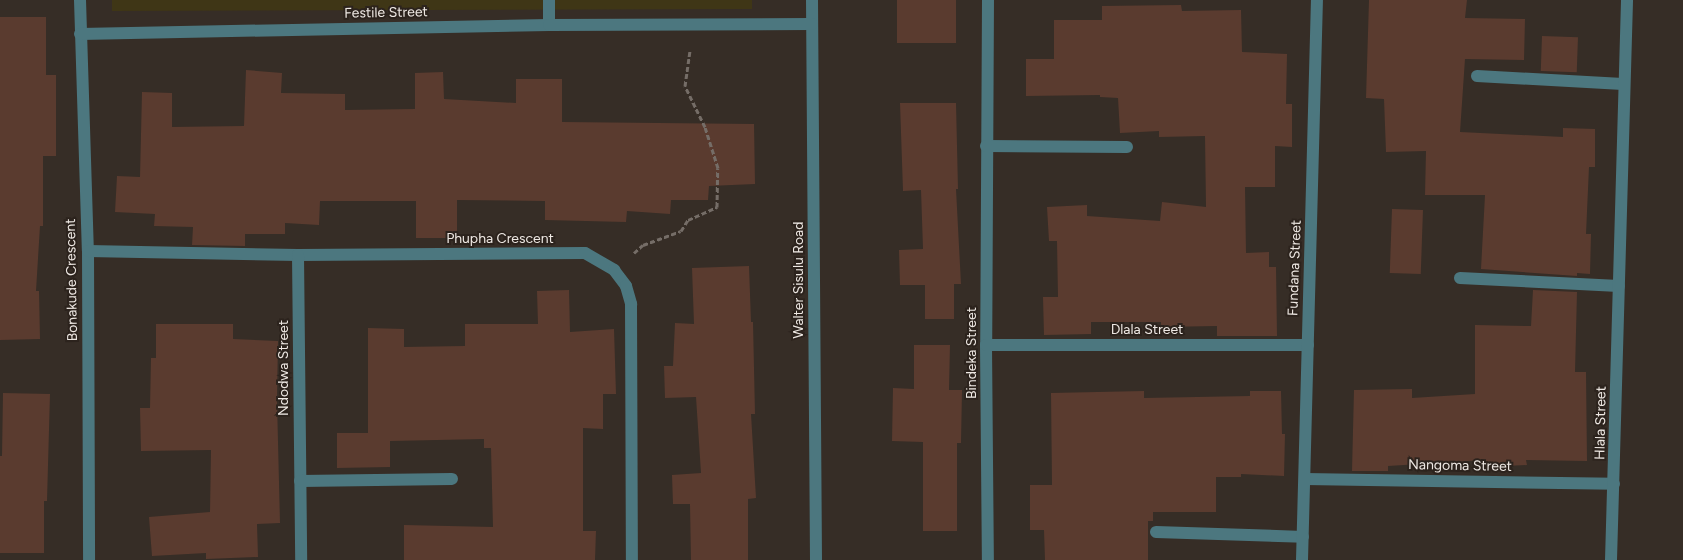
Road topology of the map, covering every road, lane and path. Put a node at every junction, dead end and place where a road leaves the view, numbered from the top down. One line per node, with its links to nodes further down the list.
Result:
1 (80, 0): 10 (street, Bonakude Crescent)
2 (549, 0): 8 (street)
3 (812, 0): 7 (street, Walter Sisulu Road)
4 (988, 0): 13 (street, Bindeka Street)
5 (1317, 0): 21 (street, Fundana Street)
6 (1627, 0): 12 (street, Hlala Street)
7 (812, 24): 9 (street, Festile Street); 31 (street, Walter Sisulu Road)
8 (549, 25): 9 (street, Festile Street); 10 (street, Festile Street)
9 (692, 25): 17 (path)
10 (80, 34): 15 (street, Bonakude Crescent)
11 (1476, 76): 12 (street)
12 (1624, 84): 19 (street, Hlala Street)
13 (986, 146): 14 (street); 20 (street, Bindeka Street)
14 (1127, 147)
15 (88, 251): 16 (street, Phupha Crescent); 28 (street, Bonakude Crescent)
16 (298, 255): 17 (street, Phupha Crescent); 24 (street, Ndodwa Street)
17 (614, 270): 30 (street, Phupha Crescent)
18 (1460, 278): 19 (street)
19 (1619, 286): 25 (street, Hlala Street)
20 (986, 345): 21 (street, Dlala Street); 32 (street, Bindeka Street)
21 (1308, 345): 23 (street, Fundana Street)
22 (452, 479): 24 (street)
23 (1304, 479): 25 (street, Nangoma Street); 27 (street, Fundana Street)
24 (300, 481): 29 (street, Ndodwa Street)
25 (1614, 484): 34 (street, Hlala Street)
26 (1156, 532): 27 (street)
27 (1303, 538): 33 (street, Fundana Street)
28 (89, 560)
29 (301, 560)
30 (632, 560)
31 (816, 560)
32 (988, 560)
33 (1302, 560)
34 (1611, 560)

